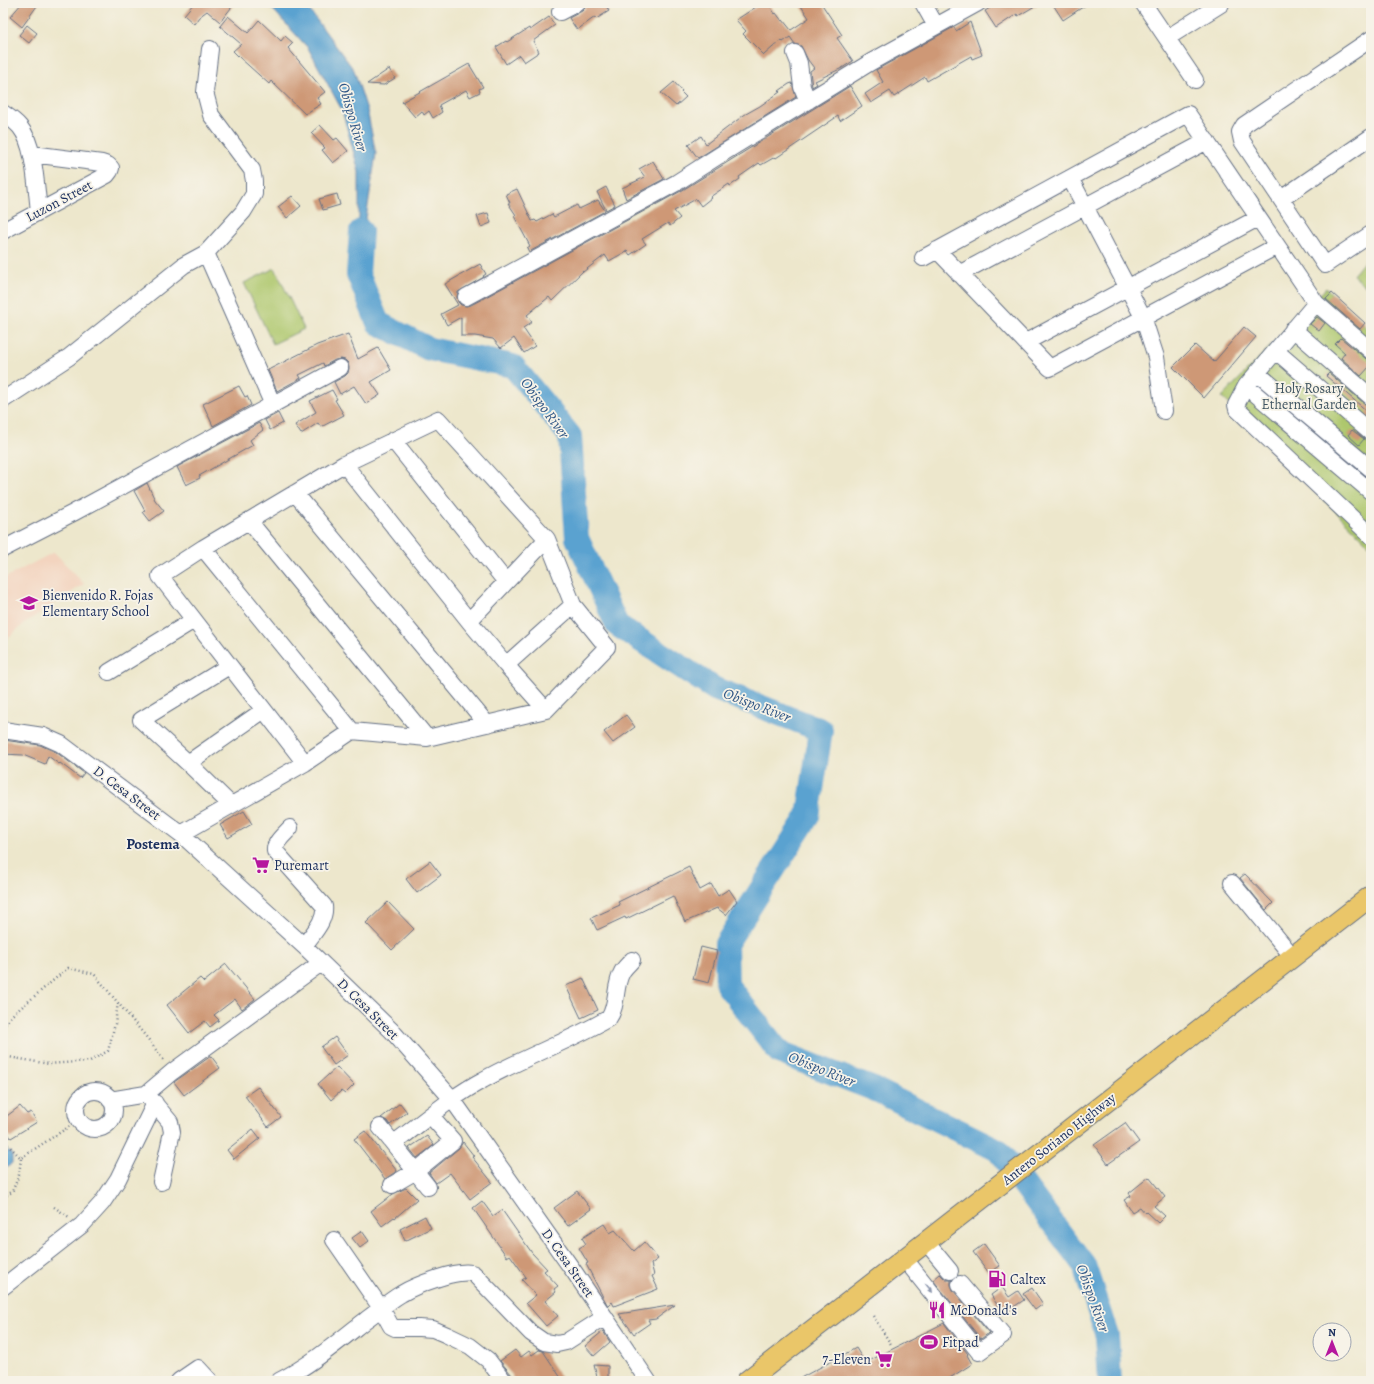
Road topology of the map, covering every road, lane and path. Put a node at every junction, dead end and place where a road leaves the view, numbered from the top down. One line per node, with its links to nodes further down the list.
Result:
1 (577, 3): 6 (street)
2 (922, 3): 7 (street)
3 (978, 3): 7 (street)
4 (1143, 3): 8 (street)
5 (1221, 4): 8 (street)
6 (560, 12)
7 (936, 26): 13 (street)
8 (1167, 38): 12 (street)
9 (1371, 39): 19 (street)
10 (210, 49): 27 (street)
11 (795, 53): 13 (street)
12 (1195, 80)
13 (808, 101): 31 (street)
14 (8, 116): 17 (street)
15 (1371, 137): 19 (street)
16 (1207, 141): 18 (street); 20 (street); 22 (street)
17 (32, 154): 21 (street); 21 (street, Luzon Street)
18 (1070, 178): 20 (street); 26 (street)
19 (1281, 199): 24 (street)
20 (1085, 207): 29 (street); 30 (street)
21 (39, 211): 23 (street, Luzon Street)
22 (1258, 218): 25 (street); 30 (street)
23 (3, 231)
24 (1371, 234)
25 (1277, 246): 32 (street); 33 (street)
26 (937, 250): 28 (street); 29 (street)
27 (206, 253): 42 (street); 43 (street)
28 (923, 258)
29 (960, 274): 35 (street)
30 (1127, 288): 33 (street); 35 (street)
31 (466, 297)
32 (1316, 303): 34 (street); 37 (street)
33 (1143, 317): 35 (street); 44 (street)
34 (1293, 329): 36 (street); 41 (street)
35 (1026, 342)
36 (1276, 351): 39 (street); 45 (street)
37 (1371, 351)
38 (340, 368): 43 (street)
39 (1256, 373): 40 (street); 48 (street)
40 (1246, 386): 50 (street); 55 (street)
41 (1371, 397)
42 (3, 400)
43 (273, 404): 57 (street)
44 (1164, 411)
45 (1371, 433)
46 (1371, 436): 48 (street)
47 (393, 440): 49 (street); 56 (street); 59 (street)
48 (1356, 456): 50 (street); 51 (street)
49 (344, 464): 53 (street); 62 (street)
50 (1344, 469): 52 (street)
51 (1371, 469)
52 (1371, 492)
53 (295, 493): 54 (street); 68 (street)
54 (249, 521): 58 (street); 71 (street)
55 (1371, 536)
56 (547, 539): 59 (street); 60 (street)
57 (3, 548)
58 (203, 548): 61 (street); 70 (street)
59 (506, 582): 62 (street)
60 (573, 605): 63 (street); 67 (street)
61 (194, 620): 64 (street); 65 (street)
62 (469, 621): 63 (street)
63 (506, 665): 67 (street)
64 (229, 666): 66 (street); 72 (street)
65 (109, 672)
66 (264, 710): 72 (street); 73 (street)
67 (546, 710): 68 (street)
68 (487, 724): 71 (street)
69 (3, 730): 76 (street, D. Cesa Street)
70 (352, 731): 71 (street); 73 (street)
71 (427, 738)
72 (188, 762): 74 (street)
73 (305, 763): 74 (street)
74 (231, 805): 76 (street)
75 (290, 828): 79 (street)
76 (181, 834): 79 (street, D. Cesa Street)
77 (1232, 883): 80 (street)
78 (1371, 896): 80 (main road, Antero Soriano Highway)
79 (304, 946): 82 (street, D. Cesa Street)
80 (1293, 957): 104 (main road, Antero Soriano Highway)
81 (632, 960): 88 (street)
82 (320, 963): 86 (street); 88 (street, D. Cesa Street)
83 (118, 1002): 84 (path); 85 (path); 86 (path)
84 (3, 1026)
85 (3, 1056)
86 (172, 1072): 87 (street)
87 (150, 1098): 89 (street); 97 (street); 102 (street)
88 (452, 1099): 90 (street); 111 (street, D. Cesa Street)
89 (110, 1100): 91 (street); 91 (street)
90 (431, 1116): 94 (street); 96 (street)
91 (79, 1120): 95 (path)
92 (380, 1127): 94 (street)
93 (3, 1138): 95 (path)
94 (394, 1143): 96 (street)
95 (21, 1158): 100 (path)
96 (416, 1171): 98 (street); 99 (street)
97 (161, 1182)
98 (392, 1185)
99 (428, 1187)
100 (3, 1197)
101 (54, 1207): 102 (path)
102 (82, 1225): 108 (street)
103 (334, 1240): 109 (street)
104 (926, 1242): 105 (main road, Antero Soriano Highway); 106 (street)
105 (904, 1258): 107 (street, one-way to 107); 113 (main road, Antero Soriano Highway)
106 (950, 1271)
107 (960, 1284)
108 (3, 1287)
109 (381, 1308): 111 (street); 116 (street); 117 (street)
110 (873, 1316): 112 (path)
111 (605, 1317): 118 (street, D. Cesa Street)
112 (892, 1346)
113 (749, 1380)
114 (179, 1381): 115 (street)
115 (210, 1381)
116 (279, 1381)
117 (504, 1381)
118 (648, 1381)

